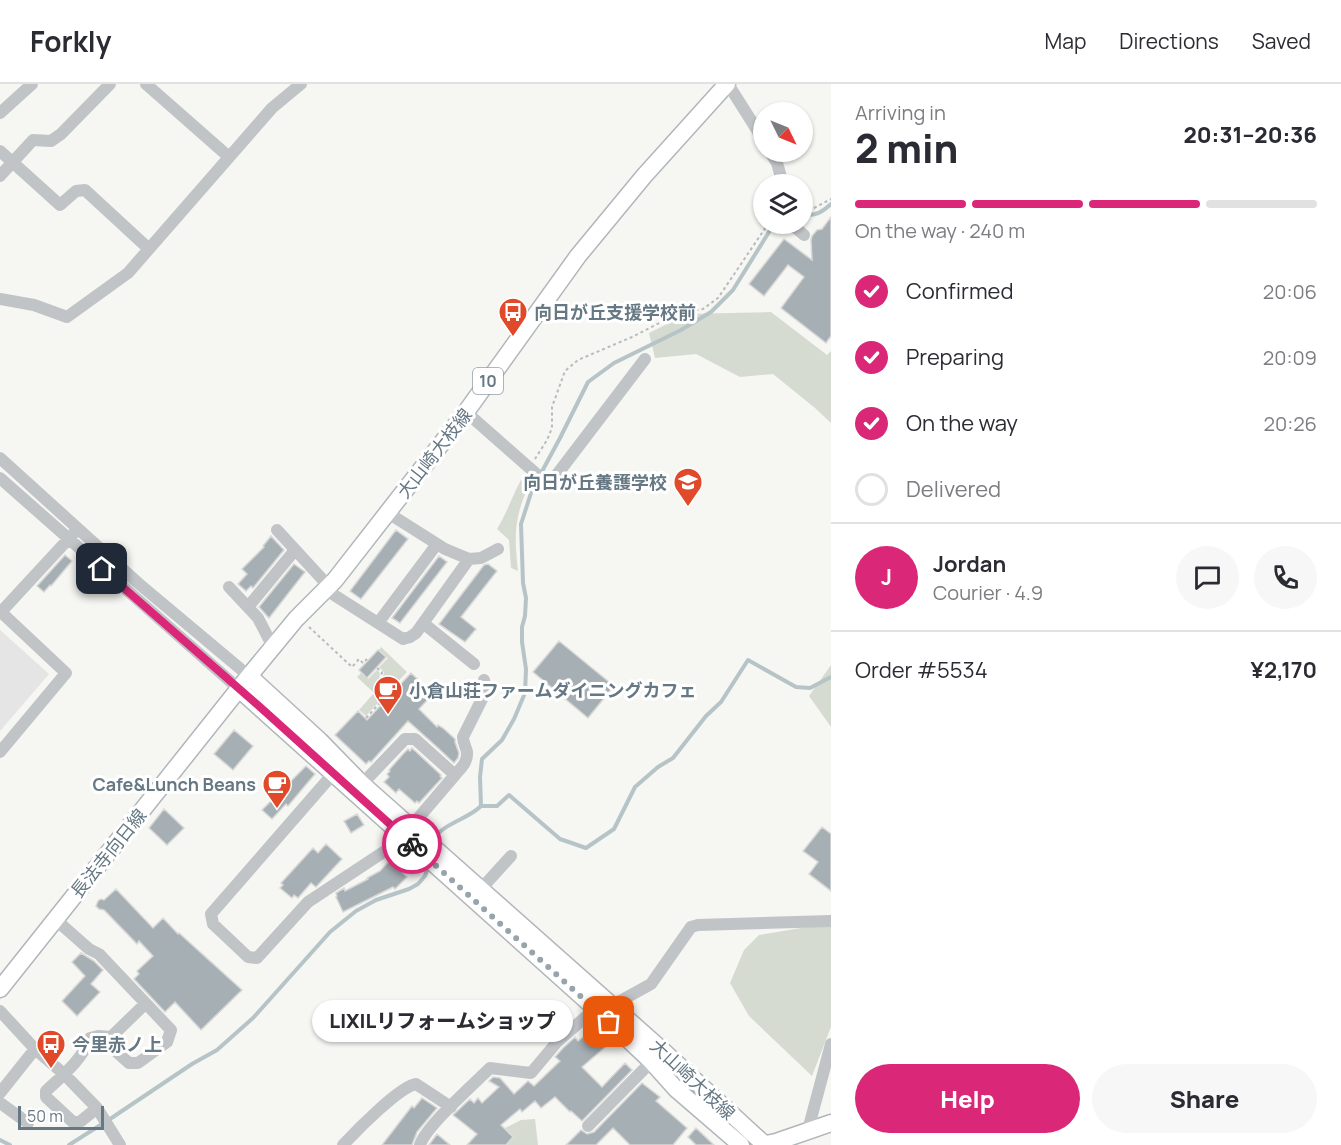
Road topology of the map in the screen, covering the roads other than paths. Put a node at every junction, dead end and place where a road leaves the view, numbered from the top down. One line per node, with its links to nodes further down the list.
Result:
1 (32, 84): 6 (street)
2 (110, 84): 10 (street)
3 (301, 84): 9 (street)
4 (727, 84): 7 (street); 15 (main road, 大山崎大枝線 / 10)
5 (154, 87): 9 (street)
6 (0, 112)
7 (753, 124)
8 (0, 151): 10 (street)
9 (229, 157): 12 (street)
10 (12, 162): 11 (street); 12 (street)
11 (0, 176)
12 (149, 249): 13 (street)
13 (0, 299)
14 (645, 359): 15 (street)
15 (466, 412): 18 (main road, 大山崎大枝線 / 10)
16 (0, 458): 19 (street)
17 (0, 478): 21 (street)
18 (388, 513): 22 (street); 27 (main road, 大山崎大枝線 / 10)
19 (78, 529): 21 (street); 35 (street)
20 (277, 530): 24 (street)
21 (68, 539): 29 (street); 35 (street)
22 (437, 544): 25 (street); 30 (street)
23 (498, 549): 25 (street)
24 (296, 550): 27 (street); 28 (street)
25 (469, 559): 31 (street)
26 (229, 587): 28 (street)
27 (328, 588): 30 (street); 32 (main road, 大山崎大枝線 / 10)
28 (248, 607): 32 (street)
29 (1, 611): 36 (street)
30 (378, 623): 31 (street)
31 (423, 623): 33 (street)
32 (273, 647): 35 (main road, 大山崎大枝線 / 10)
33 (474, 664)
34 (483, 680): 38 (street)
35 (244, 683): 37 (main road, 大山崎大枝線); 43 (main road, 長法寺向日線)
36 (0, 752)
37 (338, 769): 39 (main road, 大山崎大枝線); 40 (main road, 大山崎大枝線); 40 (street)
38 (455, 775): 39 (street); 40 (street)
39 (362, 784): 40 (main road, 大山崎大枝線)
40 (406, 832): 42 (main road, 大山崎大枝線); 47 (main road, 大山崎大枝線)
41 (511, 856): 42 (street)
42 (481, 889): 47 (main road, 大山崎大枝線)
43 (55, 919): 45 (main road, 長法寺向日線); 46 (street)
44 (831, 921): 47 (street)
45 (0, 989)
46 (145, 1004): 49 (street); 49 (street)
47 (604, 1008): 52 (main road, 大山崎大枝線); 56 (street); 66 (main road, 大山崎大枝線)
48 (0, 1011): 51 (street)
49 (111, 1037): 53 (street)
50 (831, 1044): 61 (street)
51 (34, 1049): 53 (street); 54 (street)
52 (652, 1061): 60 (street); 65 (main road, 大山崎大枝線)
53 (64, 1074): 57 (street); 57 (street)
54 (0, 1093)
55 (0, 1103): 59 (street)
56 (451, 1107): 63 (street); 64 (street)
57 (99, 1111): 62 (street)
58 (831, 1123): 61 (main road, 大山崎大枝線)
59 (28, 1124)
60 (588, 1126)
61 (808, 1130): 66 (main road, 大山崎大枝線)
62 (120, 1145)
63 (343, 1145)
64 (420, 1145)
65 (741, 1145)
66 (764, 1145)

